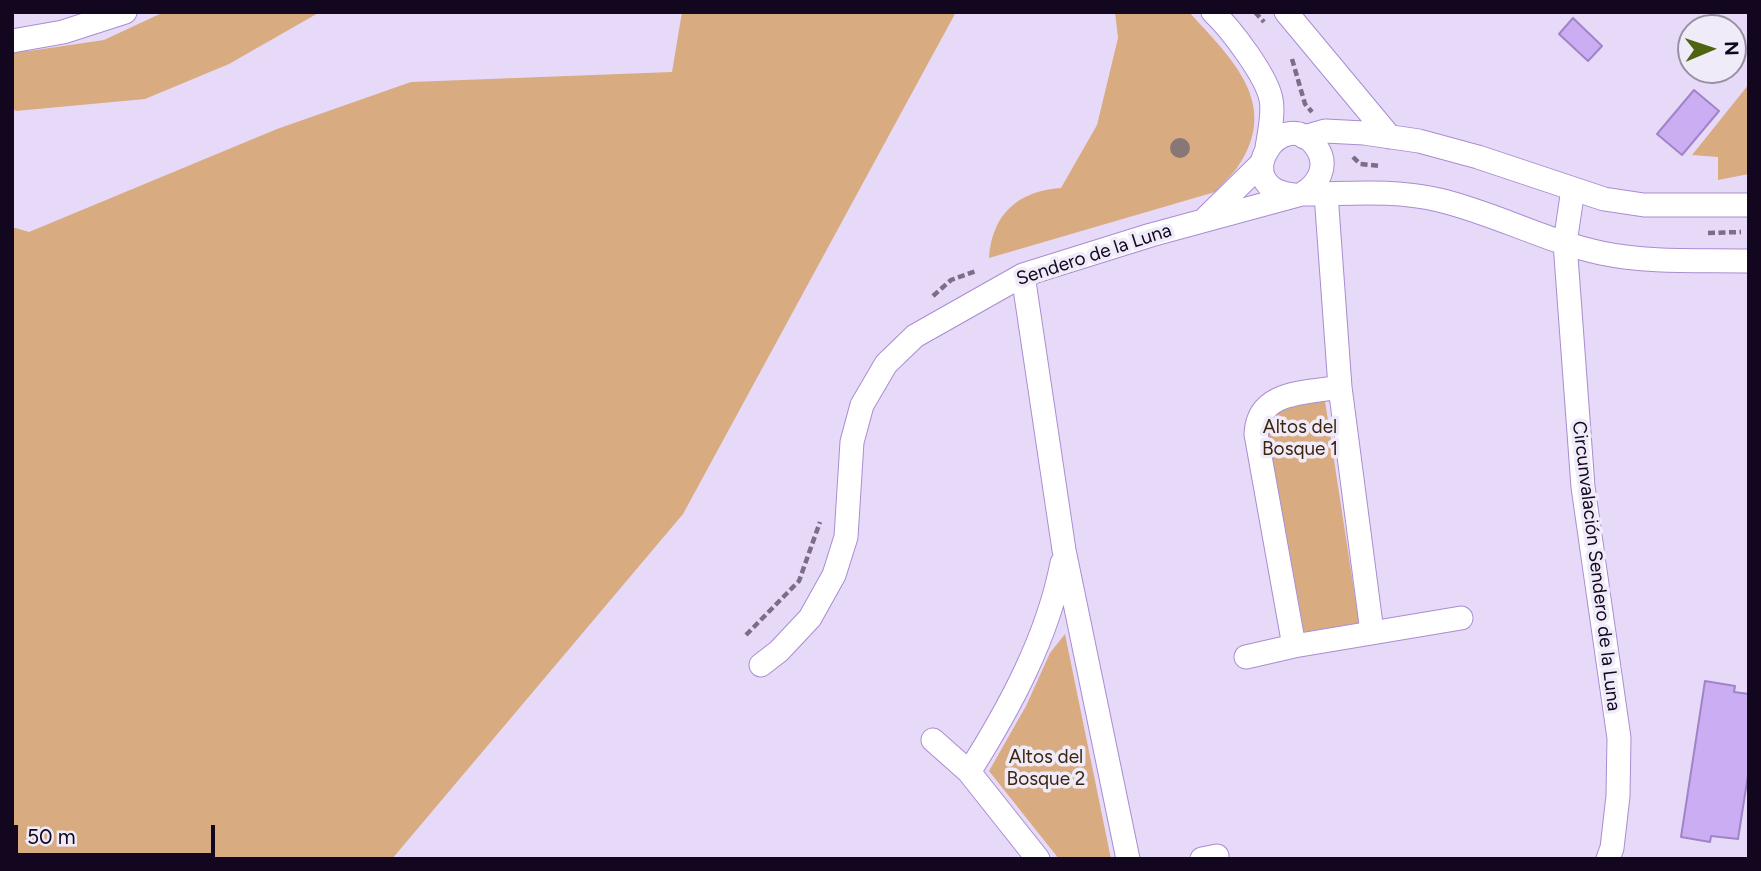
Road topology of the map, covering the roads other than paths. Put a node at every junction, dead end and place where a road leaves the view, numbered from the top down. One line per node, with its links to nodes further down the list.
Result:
1 (125, 12): 4 (street)
2 (1213, 12): 8 (street)
3 (1286, 12): 7 (street)
4 (94, 17): 5 (street)
5 (12, 41)
6 (1304, 137): 7 (street, Sendero de la Luna); 8 (street, Sendero de la Luna); 10 (street)
7 (1390, 137): 9 (street, Sendero de la Luna)
8 (1264, 156): 10 (street); 13 (street, Sendero de la Luna)
9 (1573, 189): 12 (street, Sendero de la Luna); 14 (street, Circunvalación Sendero de la Luna)
10 (1298, 194): 11 (street, Sendero de la Luna); 13 (street, Sendero de la Luna)
11 (1326, 194): 14 (street, Sendero de la Luna); 17 (street)
12 (1749, 205)
13 (1202, 221): 16 (street, Sendero de la Luna)
14 (1565, 243): 15 (street, Sendero de la Luna); 28 (street, Circunvalación Sendero de la Luna)
15 (1749, 261)
16 (1023, 275): 18 (street); 23 (street, Sendero de la Luna)
17 (1340, 387): 20 (street); 21 (street)
18 (1064, 550): 25 (street); 27 (street)
19 (1461, 618): 20 (street)
20 (1372, 632): 21 (street)
21 (1294, 646): 22 (street)
22 (1246, 657)
23 (761, 665)
24 (933, 740): 25 (street)
25 (970, 772): 26 (street)
26 (1038, 859)
27 (1128, 859)
28 (1608, 859)

